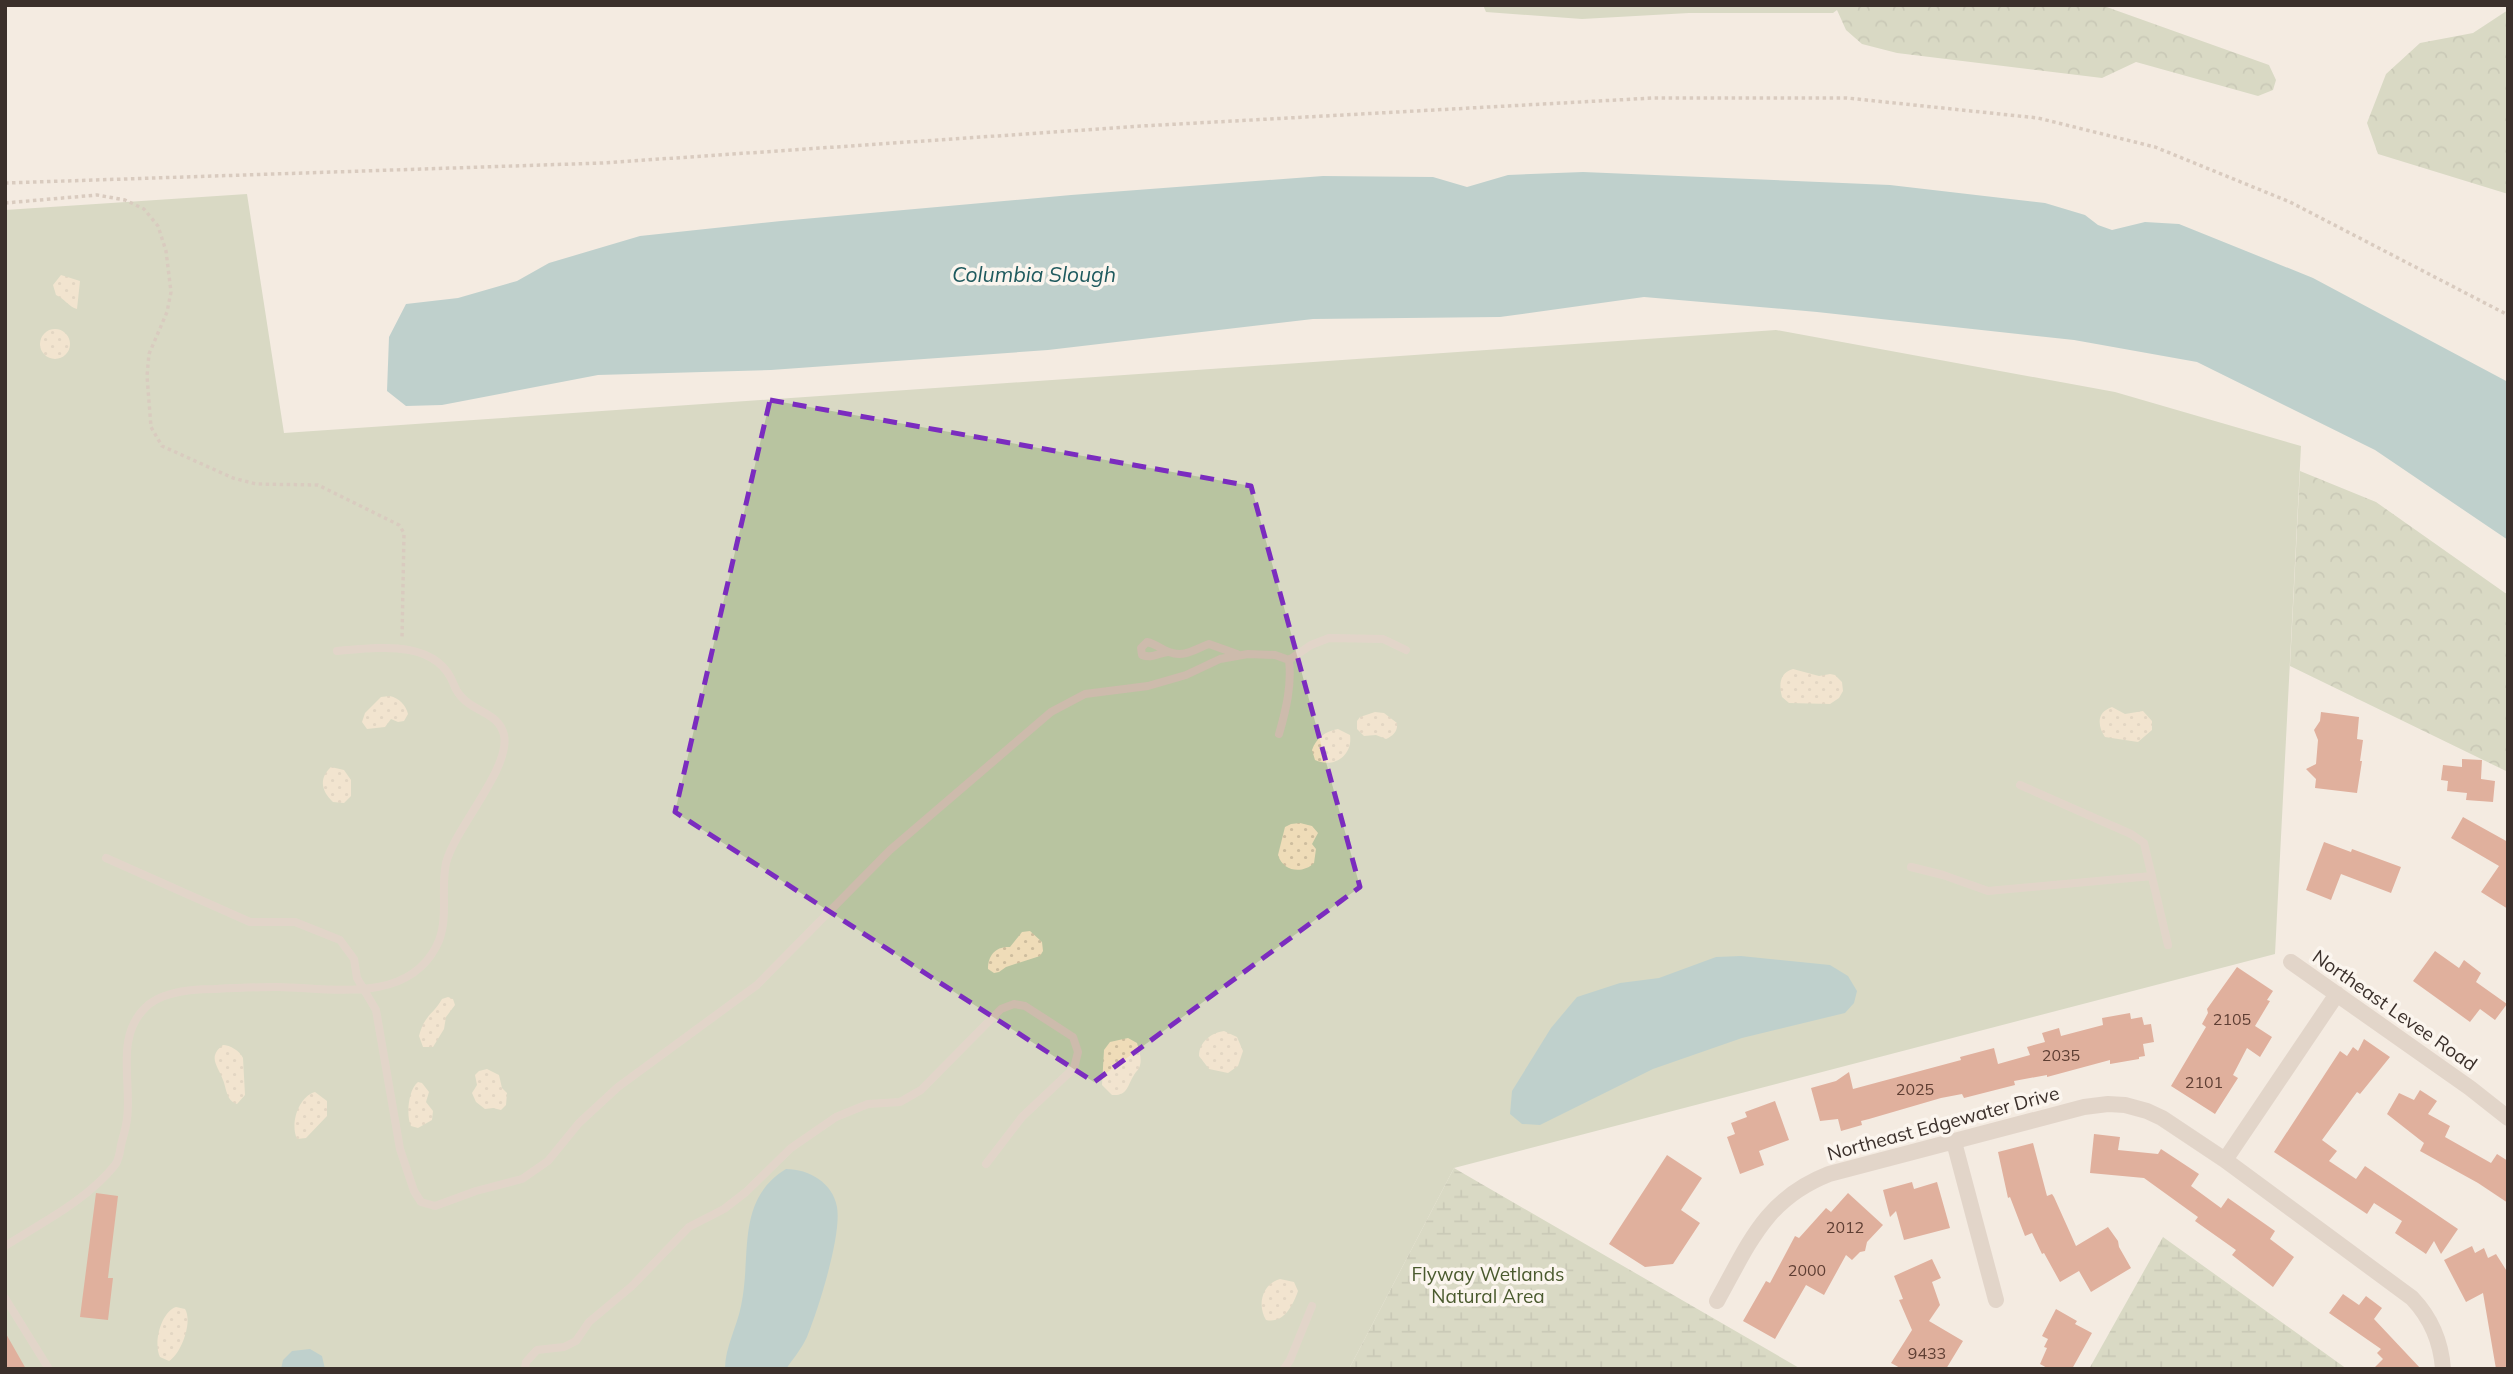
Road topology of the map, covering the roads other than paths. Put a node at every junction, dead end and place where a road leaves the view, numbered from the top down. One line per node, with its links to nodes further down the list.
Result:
1 (1406, 650): 5 (lane)
2 (337, 651): 13 (lane)
3 (1168, 652): 4 (lane)
4 (1240, 655): 5 (lane); 13 (lane)
5 (1289, 660): 6 (lane)
6 (1279, 734)
7 (2020, 785): 10 (lane)
8 (106, 858): 13 (lane)
9 (1911, 867): 10 (lane)
10 (2152, 876): 11 (lane)
11 (2168, 945)
12 (2291, 962): 14 (street, Northeast Levee Road)
13 (364, 989): 19 (lane)
14 (2337, 994): 15 (street, Northeast Levee Road); 17 (street)
15 (2508, 1118)
16 (1954, 1142): 17 (street, Northeast Edgewater Drive); 21 (street); 22 (street, Northeast Edgewater Drive)
17 (2225, 1160): 27 (street, Northeast Edgewater Drive)
18 (986, 1164): 25 (lane)
19 (5, 1246)
20 (5, 1298): 24 (lane)
21 (1996, 1300)
22 (1717, 1301)
23 (1312, 1306): 26 (lane)
24 (49, 1369)
25 (525, 1369)
26 (1284, 1369)
27 (2443, 1369)

